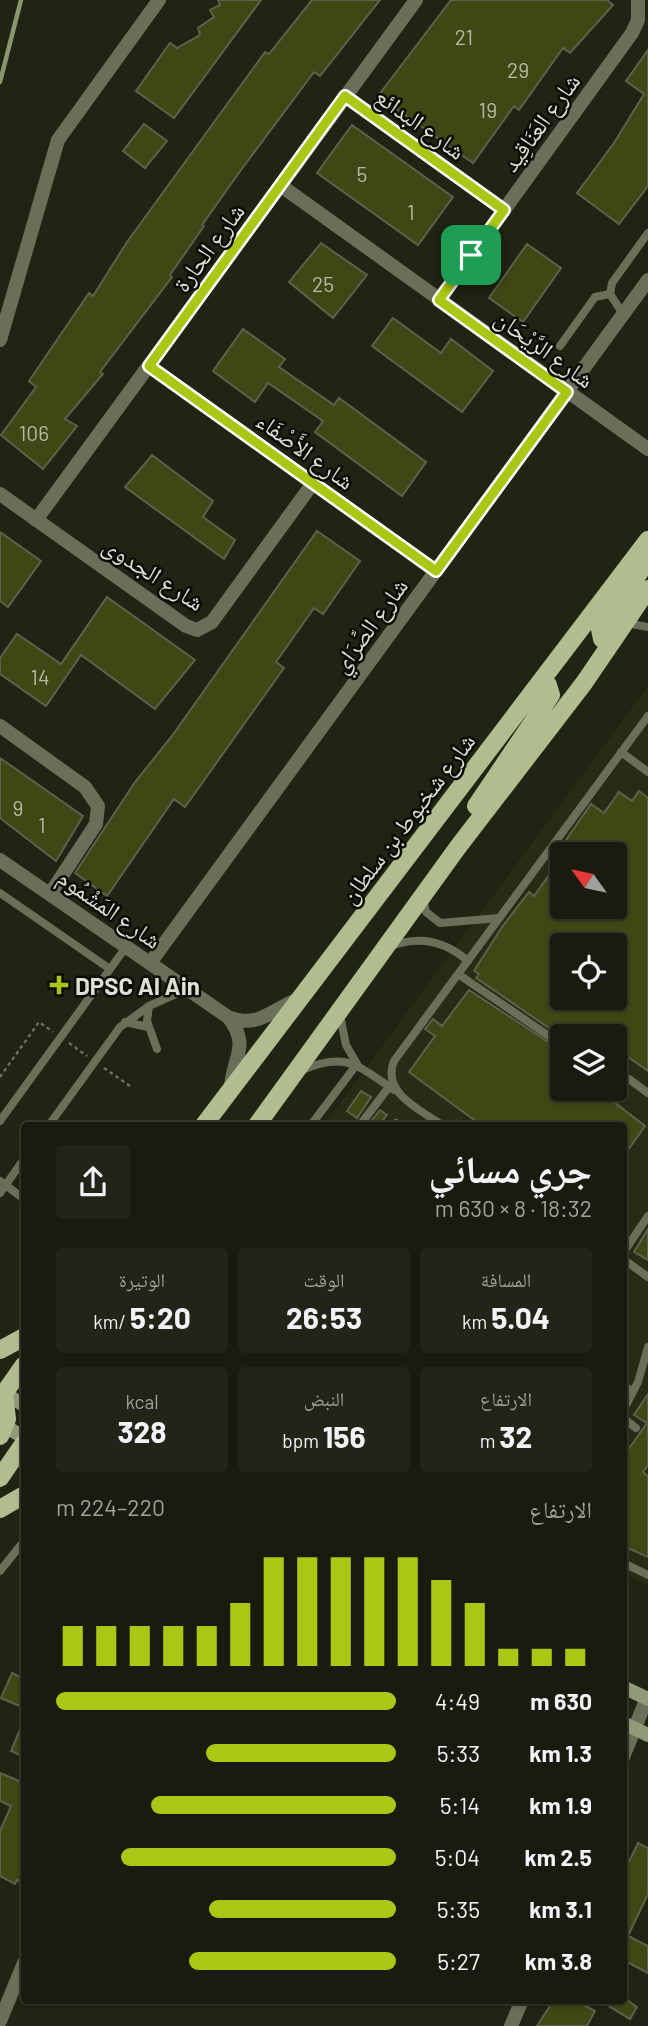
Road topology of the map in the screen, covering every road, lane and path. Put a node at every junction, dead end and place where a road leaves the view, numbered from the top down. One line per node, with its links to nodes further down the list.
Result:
1 (159, 0): 12 (street)
2 (416, 0): 4 (street, شارع الحارة)
3 (638, 0): 6 (street, شارع العَنَاقِيد)
4 (345, 96): 5 (street, شارع الحارة); 6 (street, شارع البدائع)
5 (281, 185): 10 (street, شارع الرَّيْحَان); 14 (street, شارع الحارة)
6 (504, 210): 10 (street, شارع العَنَاقِيد)
7 (648, 233): 9 (lane)
8 (648, 280): 11 (street, شارع الصِّرَاي)
9 (610, 294): 11 (lane); 13 (lane)
10 (439, 300): 15 (street, شارع الرَّيْحَان)
11 (623, 314): 15 (street, شارع الصِّرَاي)
12 (0, 340)
13 (560, 346)
14 (149, 366): 17 (street, شارع الأَصْفَاء); 19 (street, شارع الحارة)
15 (567, 392): 16 (street, شارع الرَّيْحَان); 22 (street, شارع الصِّرَاي)
16 (648, 449)
17 (313, 484): 19 (street, شارع الجدوى); 22 (street, شارع الأَصْفَاء)
18 (0, 494): 19 (street, شارع الجدوى)
19 (36, 520)
20 (648, 540): 26 (main road, شارع شخبوط بن سلطان)
21 (648, 560): 25 (main road)
22 (436, 571): 40 (street, شارع الصِّرَاي)
23 (648, 589): 25 (main road)
24 (648, 626): 25 (lane)
25 (619, 629): 31 (main road)
26 (539, 686): 31 (main road); 44 (main road, شارع شخبوط بن سلطان)
27 (648, 716): 29 (lane)
28 (0, 726): 34 (street)
29 (621, 752): 30 (lane); 36 (lane)
30 (648, 772)
31 (458, 848): 35 (main road)
32 (0, 860): 34 (street, شارع المَشْمُوم)
33 (0, 893): 41 (lane)
34 (50, 894): 37 (street, شارع المَشْمُوم)
35 (423, 895): 36 (lane); 38 (main road)
36 (499, 918): 39 (lane)
37 (126, 947): 40 (street, شارع المَشْمُوم); 41 (lane)
38 (383, 950): 39 (lane); 46 (main road)
39 (468, 961): 42 (lane)
40 (150, 963): 43 (street, شارع المَشْمُوم)
41 (110, 970): 59 (lane)
42 (458, 974): 50 (lane); 57 (lane)
43 (187, 989): 45 (lane); 47 (street, شارع المَشْمُوم)
44 (299, 999): 47 (street, شارع المَشْمُوم); 56 (main road, شارع شخبوط بن سلطان)
45 (149, 1006): 48 (lane); 49 (lane)
46 (340, 1011): 52 (lane); 53 (main road)
47 (228, 1017): 56 (street)
48 (125, 1022): 49 (lane); 60 (lane)
49 (148, 1027): 51 (lane)
50 (550, 1037)
51 (157, 1049)
52 (357, 1064): 53 (lane); 55 (lane); 63 (lane)
53 (296, 1073): 62 (main road)
54 (627, 1079): 58 (lane)
55 (388, 1087): 57 (lane); 64 (lane)
56 (231, 1090): 61 (main road, شارع شخبوط بن سلطان)
57 (397, 1093): 65 (lane)
58 (648, 1093)
59 (0, 1121)
60 (50, 1122)
61 (206, 1122)
62 (259, 1122)
63 (313, 1122)
64 (362, 1122)
65 (438, 1122)
66 (21, 1163): 67 (lane)
67 (2, 1187): 68 (lane)
68 (21, 1197)
69 (648, 1216): 70 (lane)
70 (627, 1247)
71 (627, 1262): 72 (lane)
72 (648, 1277)
73 (21, 1339): 75 (main road)
74 (648, 1347): 78 (lane)
75 (0, 1350)
76 (21, 1369): 79 (main road)
77 (627, 1388): 78 (lane)
78 (633, 1392): 80 (lane)
79 (1, 1395): 81 (street); 84 (main road)
80 (627, 1403)
81 (21, 1404)
82 (627, 1422): 83 (lane)
83 (636, 1428)
84 (2, 1429): 85 (street)
85 (21, 1436)
86 (21, 1447): 87 (main road)
87 (0, 1478)
88 (21, 1497): 89 (main road)
89 (0, 1509)
90 (21, 1545): 92 (lane)
91 (627, 1565): 93 (lane)
92 (0, 1571)
93 (648, 1575)
94 (627, 1689): 95 (street)
95 (648, 1699): 96 (street)
96 (635, 1729): 97 (street)
97 (627, 1748)
98 (21, 1970): 100 (street)
99 (520, 2004): 101 (street)
100 (0, 2021)
101 (511, 2026)

